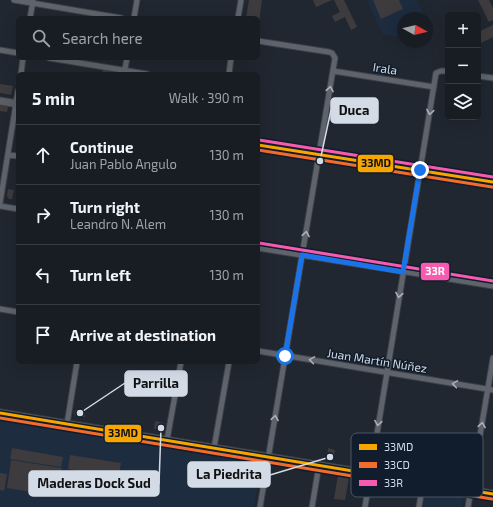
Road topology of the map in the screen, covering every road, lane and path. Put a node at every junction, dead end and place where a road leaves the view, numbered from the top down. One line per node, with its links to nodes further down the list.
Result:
1 (14, 0): 4 (street)
2 (137, 0): 7 (street)
3 (241, 0): 8 (street)
4 (33, 1): 5 (street); 6 (street)
5 (30, 16)
6 (111, 16)
7 (134, 16)
8 (238, 16)
9 (260, 41): 16 (street)
10 (0, 50): 11 (street)
11 (16, 53)
12 (23, 60): 18 (street)
13 (60, 60): 19 (street)
14 (127, 60): 19 (street)
15 (231, 60): 20 (street)
16 (333, 71): 23 (street, Irala); 29 (street, one-way to 16)
17 (445, 71): 23 (street)
18 (21, 72)
19 (125, 72)
20 (229, 72)
21 (481, 76): 22 (street)
22 (493, 78)
23 (434, 87): 31 (street, one-way to 31)
24 (0, 101): 25 (main road)
25 (16, 104)
26 (16, 110): 28 (street)
27 (260, 144): 29 (main road)
28 (8, 155): 30 (street); 33 (street)
29 (319, 155): 31 (main road); 36 (street, one-way to 29)
30 (16, 156)
31 (420, 170): 32 (main road); 37 (street)
32 (493, 182)
33 (0, 204): 34 (street)
34 (16, 208)
35 (260, 248): 36 (street)
36 (302, 255): 37 (street); 42 (street)
37 (403, 272): 38 (street); 47 (street, one-way to 47)
38 (493, 286)
39 (0, 309): 40 (street)
40 (16, 312)
41 (260, 351): 42 (street, Juan Martín Núñez)
42 (285, 356): 47 (street, Juan Martín Núñez, one-way to 42); 55 (street, one-way to 42)
43 (493, 358): 48 (street)
44 (77, 364): 50 (street)
45 (181, 364): 53 (street)
46 (229, 364): 54 (street)
47 (386, 372): 48 (street, Juan Martín Núñez, one-way to 47); 51 (street, one-way to 51)
48 (490, 390): 52 (street, one-way to 48)
49 (0, 413): 50 (main road)
50 (67, 424): 53 (main road)
51 (377, 433)
52 (482, 433)
53 (167, 440): 54 (main road)
54 (214, 448): 55 (main road)
55 (269, 456): 56 (main road); 63 (street)
56 (319, 465): 57 (main road); 64 (street)
57 (351, 471)
58 (483, 493): 59 (main road)
59 (493, 494)
60 (367, 497): 65 (street)
61 (421, 497): 66 (street)
62 (470, 497): 67 (street)
63 (260, 507)
64 (312, 507)
65 (365, 507)
66 (419, 507)
67 (468, 507)

